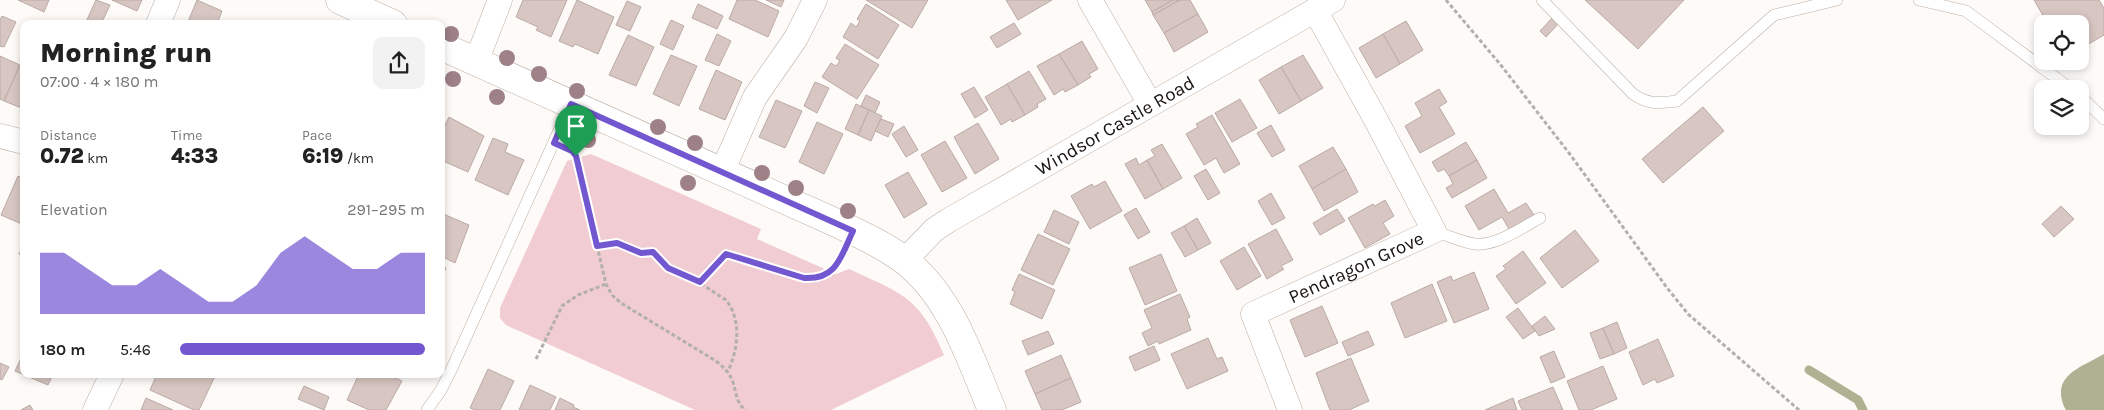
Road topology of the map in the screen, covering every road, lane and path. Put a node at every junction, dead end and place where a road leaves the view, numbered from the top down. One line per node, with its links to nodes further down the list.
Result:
1 (168, 0): 11 (street)
2 (340, 0): 12 (street)
3 (500, 0): 14 (street)
4 (815, 0): 23 (street)
5 (1090, 0): 17 (street)
6 (1446, 0): 39 (path)
7 (1542, 0): 8 (lane)
8 (1838, 0)
9 (1919, 0): 15 (lane)
10 (1324, 5): 17 (street, Windsor Castle Road); 26 (street, Pendragon Grove)
11 (160, 20)
12 (384, 20)
13 (445, 48): 14 (street)
14 (476, 62): 16 (street)
15 (2059, 80)
16 (571, 104): 22 (lane); 23 (street)
17 (1150, 104): 28 (street, Windsor Castle Road)
18 (2089, 105): 19 (lane)
19 (2104, 119)
20 (0, 136): 21 (street)
21 (20, 141)
22 (554, 143): 27 (path); 35 (lane)
23 (722, 172): 25 (street)
24 (1540, 218): 26 (lane)
25 (853, 231): 28 (street); 29 (path)
26 (1434, 231): 38 (street, Pendragon Grove)
27 (597, 246): 29 (path); 30 (path)
28 (904, 261): 37 (street)
29 (700, 282): 32 (path)
30 (606, 284): 31 (path); 32 (path)
31 (536, 359)
32 (728, 371): 36 (path)
33 (110, 378): 34 (street)
34 (95, 410)
35 (427, 410)
36 (746, 410)
37 (992, 410)
38 (1290, 410)
39 (1799, 410)

